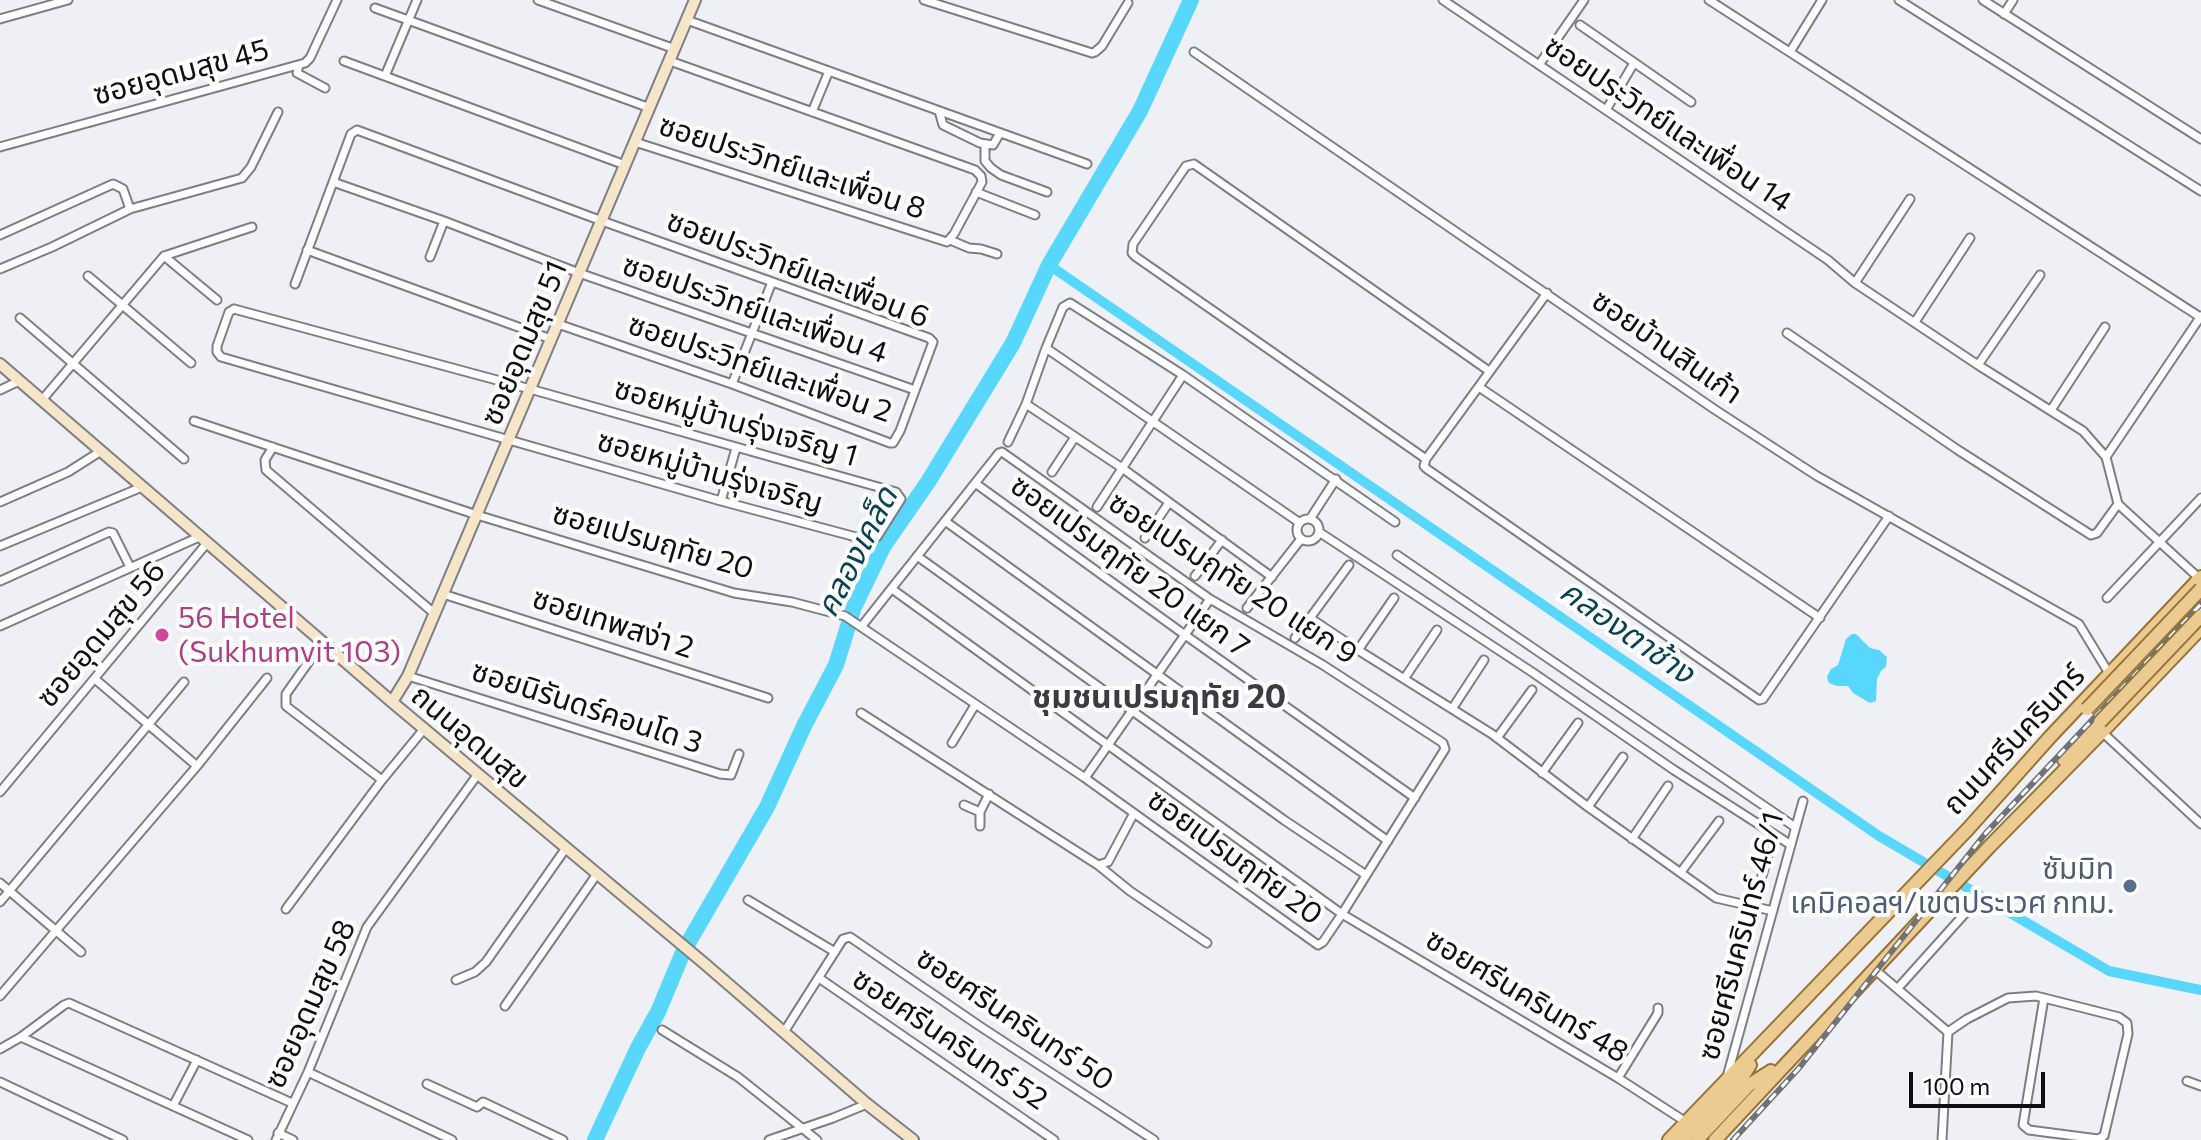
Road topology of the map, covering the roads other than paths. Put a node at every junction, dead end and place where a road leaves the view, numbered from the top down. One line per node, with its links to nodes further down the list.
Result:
1 (68, 0): 17 (street)
2 (337, 0): 28 (street, ซอยอุดมสุข 45)
3 (417, 0): 18 (street)
4 (538, 0): 21 (street)
5 (695, 0): 19 (main road, ซอยอุดมสุข 51)
6 (924, 0): 14 (street)
7 (1443, 0): 27 (street, ซอยประวิทย์และเพื่อน 14)
8 (1584, 0): 27 (street)
9 (1710, 0): 23 (street)
10 (1822, 0): 23 (street)
11 (1899, 0): 46 (street)
12 (1983, 0): 16 (street)
13 (2013, 0): 16 (street)
14 (1128, 3)
15 (375, 8): 18 (street)
16 (2004, 14): 39 (street)
17 (0, 19)
18 (409, 20): 30 (street); 33 (street)
19 (687, 20): 21 (main road, ซอยอุดมสุข 51); 29 (street)
20 (1580, 25): 26 (street)
21 (675, 49): 25 (main road, ซอยอุดมสุข 51)
22 (1194, 52): 69 (street, ซอยบ้านสินเก้า)
23 (1790, 52): 72 (street)
24 (344, 61): 30 (street)
25 (670, 61): 33 (main road, ซอยอุดมสุข 51); 37 (street)
26 (1634, 63): 32 (street); 34 (street)
27 (1539, 65): 34 (street, ซอยประวิทย์และเพื่อน 14)
28 (298, 69): 31 (street); 42 (street, ซอยอุดมสุข 45)
29 (829, 71): 35 (street); 37 (street)
30 (385, 76): 44 (street)
31 (325, 88)
32 (1691, 102)
33 (650, 108): 40 (main road, ซอยอุดมสุข 51)
34 (1606, 110): 67 (street, ซอยประวิทย์และเพื่อน 14)
35 (939, 111): 38 (street); 41 (street)
36 (278, 112): 50 (street)
37 (812, 112): 47 (street)
38 (1000, 133): 41 (street); 43 (street)
39 (2201, 139)
40 (635, 142): 44 (main road, ซอยอุดมสุข 51); 57 (street, ซอยประวิทย์และเพื่อน 8)
41 (985, 145): 48 (street)
42 (0, 147)
43 (1087, 164)
44 (625, 165): 53 (main road, ซอยอุดมสุข 51)
45 (333, 182): 52 (street, ซอยประวิทย์และเพื่อน 4); 53 (street, ซอยประวิทย์และเพื่อน 6); 58 (street)
46 (2201, 191)
47 (976, 192): 51 (street); 57 (street, ซอยประวิทย์และเพื่อน 8)
48 (1047, 192)
49 (1910, 199): 67 (street)
50 (130, 209): 55 (street); 62 (street)
51 (1035, 215)
52 (444, 221): 61 (street); 63 (street, ซอยประวิทย์และเพื่อน 4)
53 (602, 221): 63 (main road, ซอยอุดมสุข 51); 66 (street, ซอยประวิทย์และเพื่อน 6)
54 (252, 227): 60 (street)
55 (0, 235)
56 (1970, 238): 74 (street)
57 (950, 240): 59 (street)
58 (307, 250): 68 (street); 80 (street)
59 (997, 254)
60 (164, 256): 70 (street); 71 (street)
61 (430, 257)
62 (0, 269)
63 (579, 273): 75 (main road, ซอยอุดมสุข 51); 79 (street, ซอยประวิทย์และเพื่อน 4)
64 (2040, 275): 85 (street)
65 (88, 276): 71 (street)
66 (772, 282): 79 (street); 93 (street, ซอยประวิทย์และเพื่อน 6)
67 (1855, 283): 74 (street, ซอยประวิทย์และเพื่อน 14)
68 (295, 284)
69 (1547, 293): 86 (street); 120 (street, ซอยบ้านสินเก้า)
70 (217, 300)
71 (123, 304): 82 (street); 83 (street)
72 (2200, 317): 105 (street)
73 (20, 318): 82 (street)
74 (1915, 322): 85 (street, ซอยประวิทย์และเพื่อน 14)
75 (558, 324): 80 (main road, ซอยอุดมสุข 51); 89 (street, ซอยประวิทย์และเพื่อน 2)
76 (2105, 327): 96 (street)
77 (223, 329): 91 (street, ซอยหมู่บ้านรุ่งเจริญ 1); 100 (street, ซอยหมู่บ้านรุ่งเจริญ)
78 (1787, 333): 117 (street)
79 (752, 334): 89 (street); 93 (street, ซอยประวิทย์และเพื่อน 4)
80 (551, 339): 91 (main road, ซอยอุดมสุข 51)
81 (1046, 348): 87 (street); 95 (street); 98 (street)
82 (73, 363): 94 (street); 106 (street)
83 (191, 363)
84 (0, 364): 88 (main road, ถนนอุดมสุข)
85 (1978, 365): 96 (street, ซอยประวิทย์และเพื่อน 14)
86 (1489, 371): 90 (street); 107 (street)
87 (1183, 375): 98 (street); 110 (street)
88 (19, 381): 92 (street); 94 (main road, ถนนอุดมสุข)
89 (732, 384): 93 (street, ซอยประวิทย์และเพื่อน 2)
90 (1479, 387): 107 (street); 150 (street)
91 (530, 389): 100 (main road, ซอยอุดมสุข 51); 103 (street, ซอยหมู่บ้านรุ่งเจริญ 1)
92 (0, 390)
93 (915, 390)
94 (42, 400): 104 (main road, ถนนอุดมสุข)
95 (1026, 404): 99 (street); 101 (street)
96 (2051, 410): 105 (street, ซอยประวิทย์และเพื่อน 14)
97 (194, 421): 102 (street, ซอยเปรมฤทัย 20)
98 (1153, 421): 108 (street); 125 (street)
99 (1075, 437): 108 (street); 109 (street)
100 (509, 439): 114 (street, ซอยหมู่บ้านรุ่งเจริญ); 119 (main road, ซอยอุดมสุข 51)
101 (1008, 442)
102 (273, 447): 119 (street, ซอยเปรมฤทัย 20); 147 (street)
103 (736, 448): 114 (street); 121 (street, ซอยหมู่บ้านรุ่งเจริญ 1)
104 (101, 451): 112 (main road, ถนนอุดมสุข); 115 (street)
105 (2106, 457): 117 (street)
106 (184, 459)
107 (1426, 459): 150 (street)
108 (1122, 468): 116 (street); 118 (street)
109 (1052, 472)
110 (1336, 479): 122 (street); 124 (street)
111 (975, 483): 123 (street); 145 (street, ซอยเปรมฤทัย 20 แยก 9); 155 (street, ซอยเปรมฤทัย 20 แยก 7)
112 (142, 487): 129 (main road, ถนนอุดมสุข); 132 (street)
113 (2201, 498): 131 (street)
114 (721, 501): 121 (street, ซอยหมู่บ้านรุ่งเจริญ)
115 (0, 502)
116 (1168, 504): 127 (street); 130 (street)
117 (2120, 506): 131 (street)
118 (1097, 507)
119 (477, 515): 142 (main road, ซอยอุดมสุข 51); 152 (street, ซอยเปรมฤทัย 20)
120 (1889, 516): 150 (street); 160 (street, ซอยบ้านสินเก้า)
121 (889, 519)
122 (1310, 519): 125 (street); 126 (street)
123 (945, 521): 134 (street); 161 (street)
124 (1395, 522)
125 (1300, 523): 128 (street)
126 (1319, 532): 128 (street); 206 (street)
127 (1145, 538)
128 (1301, 539): 138 (street)
129 (203, 540): 136 (street); 157 (main road, ถนนอุดมสุข); 164 (street, ซอยอุดมสุข 56)
130 (1222, 540): 137 (street); 138 (street)
131 (2160, 541): 140 (street); 144 (street)
132 (0, 546)
133 (1397, 555): 202 (street)
134 (917, 556): 141 (street); 173 (street)
135 (1349, 565): 149 (street)
136 (130, 567): 139 (street); 151 (street)
137 (1195, 576)
138 (1272, 577): 146 (street)
139 (0, 581)
140 (2201, 581): 160 (main road, ถนนศรีนครินทร์); 203 (main road, bridge)
141 (892, 589): 152 (street); 182 (street, ซอยศรีนครินทร์ 48)
142 (443, 594): 147 (main road, ซอยอุดมสุข 51); 169 (street, ซอยเทพสง่า 2)
143 (1394, 598): 158 (street)
144 (2107, 598)
145 (1210, 599): 155 (street); 181 (street, ซอยเปรมฤทัย 20 แยก 9)
146 (1247, 608)
147 (435, 614): 162 (main road, ซอยอุดมสุข 51)
148 (2201, 616): 177 (main road, bridge)
149 (1310, 618): 156 (street); 158 (street)
150 (1820, 618)
151 (0, 626)
152 (861, 627): 171 (street, ซอยเปรมฤทัย 20)
153 (2201, 628): 168 (main road, ถนนศรีนครินทร์)
154 (1437, 630): 165 (street)
155 (1185, 635): 161 (street); 193 (street, ซอยเปรมฤทัย 20 แยก 7)
156 (1295, 638)
157 (322, 643): 170 (main road, ถนนอุดมสุข); 189 (street)
158 (1358, 650): 165 (street)
159 (1484, 660): 172 (street)
160 (2113, 671): 168 (main road); 203 (main road, ถนนศรีนครินทร์)
161 (1158, 674): 173 (street); 205 (street)
162 (408, 676): 170 (main road, ซอยอุดมสุข 51); 183 (street, ซอยนิรันดร์คอนโด 3)
163 (267, 678): 185 (street)
164 (95, 679): 176 (street); 191 (street, ซอยอุดมสุข 56)
165 (1404, 679): 172 (street)
166 (184, 682): 176 (street)
167 (1532, 690): 179 (street)
168 (2141, 691): 177 (main road, ถนนศรีนครินทร์)
169 (768, 698)
170 (392, 702): 178 (main road, ถนนอุดมสุข)
171 (975, 705): 180 (street); 188 (street, ซอยเปรมฤทัย 20)
172 (1452, 709): 179 (street)
173 (1133, 710): 182 (street); 212 (street)
174 (861, 713): 192 (street)
175 (1578, 723): 186 (street)
176 (148, 725): 185 (street); 214 (street)
177 (2101, 727): 200 (street); 226 (main road, ถนนศรีนครินทร์)
178 (424, 729): 187 (main road, ถนนอุดมสุข); 189 (street)
179 (1497, 738): 186 (street)
180 (952, 743)
181 (1443, 743): 193 (street, ซอยเปรมฤทัย 20)
182 (1108, 745): 188 (street); 221 (street, ซอยศรีนครินทร์ 48)
183 (739, 754)
184 (1623, 757): 196 (street)
185 (197, 766): 222 (street)
186 (1542, 773): 196 (street)
187 (478, 774): 207 (main road, ถนนอุดมสุข); 242 (street, ซอยอุดมสุข 58)
188 (1085, 778): 198 (street, ซอยเปรมฤทัย 20)
189 (382, 780): 218 (street)
190 (1668, 786): 204 (street)
191 (0, 792)
192 (989, 794): 197 (street); 209 (street)
193 (1415, 798): 205 (street, ซอยเปรมฤทัย 20)
194 (1803, 801): 202 (street, ซอยศรีนครินทร์ 46/1)
195 (964, 805): 197 (street)
196 (1588, 807): 204 (street)
197 (980, 812): 201 (street)
198 (1134, 813): 209 (street); 221 (street, ซอยเปรมฤทัย 20)
199 (1719, 821): 210 (street)
200 (2201, 824)
201 (980, 826)
202 (1795, 827): 206 (street, ซอยศรีนครินทร์ 46/1)
203 (1968, 829): 238 (main road, ถนนศรีนครินทร์)
204 (1632, 839): 210 (street)
205 (1388, 841): 212 (street, ซอยเปรมฤทัย 20)
206 (1791, 845): 220 (street, ซอยศรีนครินทร์ 46/1)
207 (566, 848): 211 (main road, ถนนอุดมสุข); 228 (street)
208 (1769, 852): 217 (street)
209 (1098, 865): 223 (street)
210 (1681, 872): 217 (street)
211 (597, 874): 232 (street); 235 (main road, ถนนอุดมสุข)
212 (1366, 875): 221 (street, ซอยเปรมฤทัย 20)
213 (0, 883): 214 (street)
214 (9, 891): 216 (street); 222 (street)
215 (748, 900): 225 (street)
216 (0, 902)
217 (1753, 907): 220 (street)
218 (286, 909)
219 (1969, 909): 229 (street)
220 (1773, 911): 246 (street, ซอยศรีนครินทร์ 46/1)
221 (1342, 914): 243 (street, ซอยศรีนครินทร์ 48)
222 (57, 931): 224 (street); 230 (street)
223 (1207, 943)
224 (81, 952)
225 (835, 952): 227 (street); 265 (street, ซอยศรีนครินทร์ 50)
226 (1874, 969): 229 (street); 241 (main road, ถนนศรีนครินทร์)
227 (819, 978): 235 (street); 264 (street, ซอยศรีนครินทร์ 52)
228 (456, 980)
229 (1898, 988): 236 (street)
230 (0, 996)
231 (2044, 998): 231 (street); 236 (street)
232 (505, 1006)
233 (1658, 1008): 243 (street)
234 (662, 1030): 253 (street)
235 (784, 1032): 250 (main road, ถนนอุดมสุข)
236 (1948, 1032): 270 (street)
237 (21, 1037): 239 (street); 240 (street); 251 (street)
238 (1765, 1041): 246 (main road, ถนนศรีนครินทร์); 267 (main road, ถนนศรีนครินทร์)
239 (0, 1049)
240 (197, 1060): 249 (street); 251 (street)
241 (1787, 1060): 268 (main road, ถนนศรีนครินทร์); 269 (main road, ถนนศรีนครินทร์)
242 (308, 1072): 249 (street, ซอยอุดมสุข 58); 259 (street)
243 (1618, 1078): 252 (street, ซอยศรีนครินทร์ 48)
244 (2187, 1081): 248 (street)
245 (0, 1082): 256 (street)
246 (1726, 1083): 252 (main road, ถนนศรีนครินทร์)
247 (427, 1084): 260 (street)
248 (2201, 1086)
249 (292, 1103): 254 (street, ซอยอุดมสุข 58)
250 (867, 1104): 253 (street); 263 (main road, ถนนอุดมสุข)
251 (173, 1106): 257 (street)
252 (1686, 1122): 266 (main road, ถนนศรีนครินทร์)
253 (803, 1129): 255 (street); 262 (street)
254 (277, 1137): 258 (street)
255 (790, 1137): 261 (street)
256 (123, 1140)
257 (248, 1140)
258 (293, 1140)
259 (452, 1140)
260 (563, 1140)
261 (769, 1140)
262 (817, 1140)
263 (913, 1140)
264 (1054, 1140)
265 (1154, 1140)
266 (1669, 1140)
267 (1682, 1140)
268 (1697, 1140)
269 (1715, 1140)
270 (1942, 1140)

